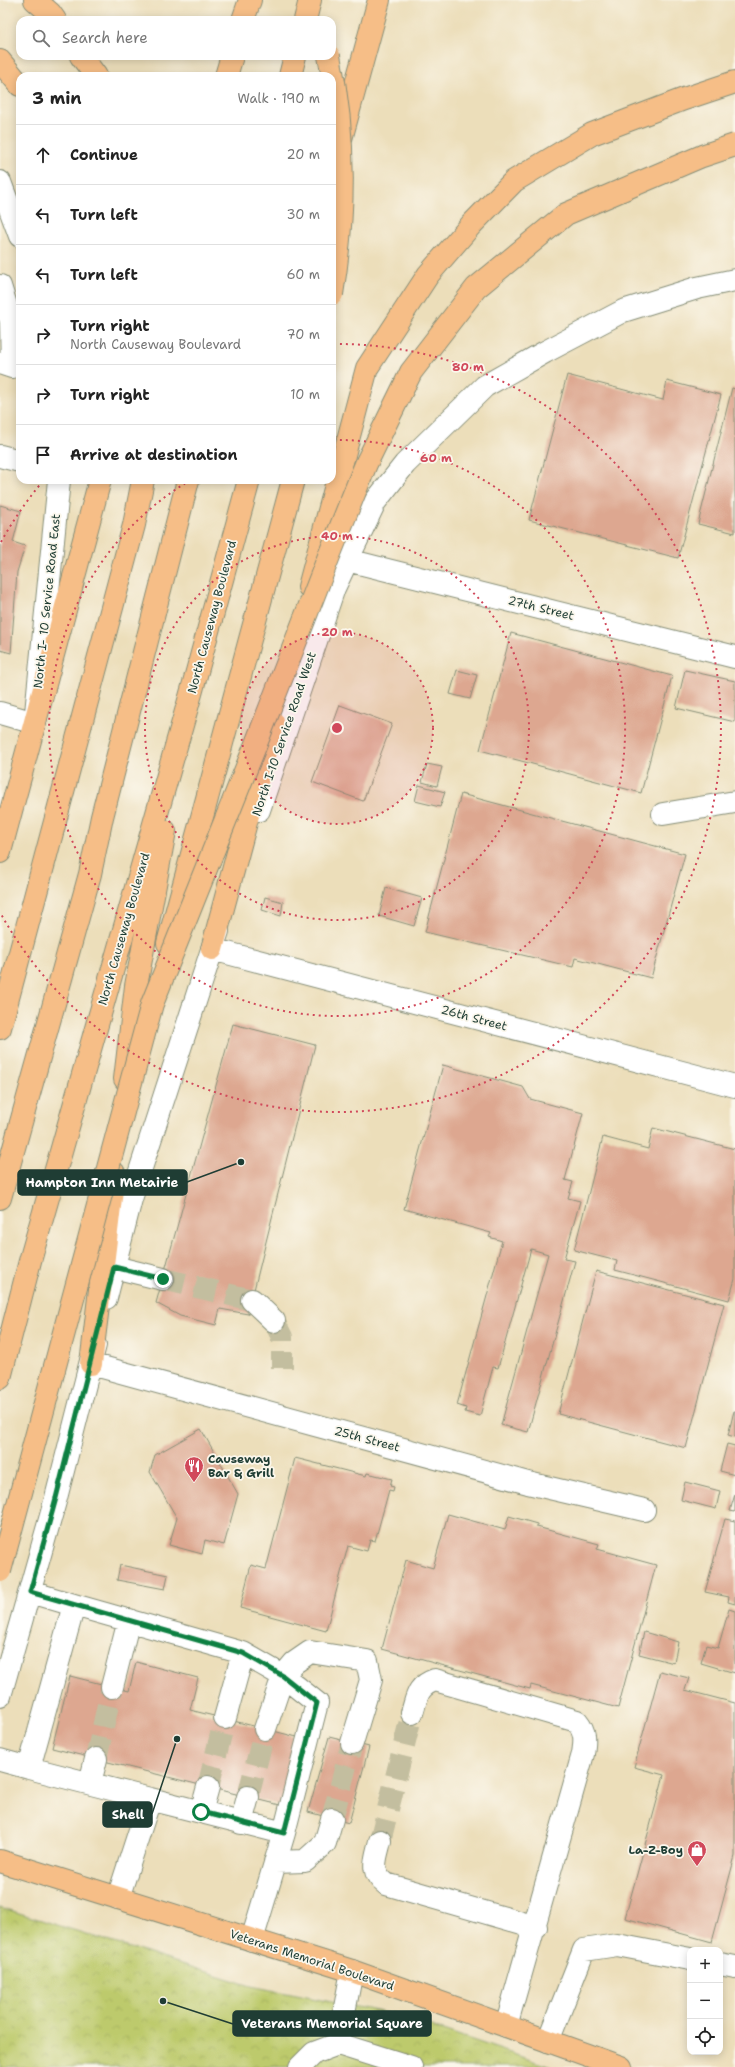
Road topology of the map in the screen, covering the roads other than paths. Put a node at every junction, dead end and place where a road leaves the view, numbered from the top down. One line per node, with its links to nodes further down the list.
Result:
1 (35, 0): 6 (main road)
2 (250, 0): 7 (main road)
3 (310, 0): 8 (main road)
4 (317, 0): 9 (main road)
5 (379, 0): 23 (main road)
6 (52, 16)
7 (244, 16)
8 (305, 16)
9 (320, 16)
10 (0, 60): 19 (main road)
11 (84, 60): 15 (main road)
12 (231, 60): 16 (main road)
13 (294, 60): 17 (main road)
14 (330, 60): 18 (main road, bridge)
15 (93, 72)
16 (227, 72)
17 (291, 72)
18 (332, 72)
19 (16, 80)
20 (735, 82): 46 (main road)
21 (336, 90): 26 (main road, bridge)
22 (735, 145): 47 (main road, bridge)
23 (336, 158)
24 (0, 182): 25 (street)
25 (16, 225)
26 (336, 268)
27 (735, 280): 38 (street, North I-10 Service Road West)
28 (0, 286): 29 (street)
29 (0, 363)
30 (0, 456): 31 (street)
31 (16, 460)
32 (59, 484): 42 (street, North I- 10 Service Road East)
33 (98, 484): 42 (main road)
34 (141, 484): 48 (main road)
35 (187, 484): 50 (main road)
36 (248, 484): 40 (main road, North Causeway Boulevard)
37 (292, 484): 47 (main road, bridge)
38 (347, 560): 39 (street, 27th Street); 46 (street, North I-10 Service Road West)
39 (735, 657)
40 (192, 690): 55 (main road); 56 (main road, North Causeway Boulevard)
41 (0, 713): 42 (street)
42 (35, 723): 45 (main road)
43 (735, 802): 44 (street)
44 (663, 814)
45 (0, 852)
46 (212, 949): 49 (street, 26th Street); 51 (street)
47 (152, 1004): 58 (main road, bridge)
48 (0, 1028)
49 (735, 1086)
50 (0, 1198)
51 (114, 1267): 52 (street); 55 (street)
52 (163, 1279)
53 (252, 1300): 54 (street)
54 (274, 1321)
55 (91, 1364): 57 (street, 25th Street); 59 (street)
56 (0, 1378)
57 (644, 1510)
58 (0, 1571)
59 (30, 1592): 60 (street); 65 (street)
60 (74, 1605): 61 (street); 72 (street)
61 (128, 1620): 62 (street); 64 (street)
62 (243, 1653): 63 (street); 67 (street)
63 (283, 1676): 68 (street); 69 (street); 80 (street)
64 (112, 1687)
65 (0, 1696)
66 (412, 1713): 85 (street)
67 (226, 1718)
68 (265, 1729)
69 (352, 1743)
70 (96, 1759): 73 (street)
71 (0, 1760): 72 (street)
72 (29, 1768): 73 (street)
73 (90, 1783): 76 (street)
74 (208, 1787): 77 (street)
75 (248, 1797): 79 (street)
76 (150, 1799): 77 (street); 84 (street)
77 (201, 1812): 79 (street)
78 (332, 1819): 83 (street)
79 (241, 1822): 80 (street)
80 (284, 1833): 83 (street)
81 (380, 1841): 85 (street)
82 (0, 1861): 84 (main road, Veterans Memorial Boulevard)
83 (275, 1862): 86 (street)
84 (118, 1898): 86 (main road, Veterans Memorial Boulevard)
85 (536, 1926): 91 (street)
86 (252, 1940): 90 (main road, Veterans Memorial Boulevard)
87 (687, 1958): 92 (street)
88 (723, 1965): 89 (street)
89 (735, 1967)
90 (352, 1971): 91 (main road, Veterans Memorial Boulevard); 93 (street)
91 (506, 2026): 92 (main road, Veterans Memorial Boulevard)
92 (548, 2041): 96 (main road, Veterans Memorial Boulevard)
93 (338, 2044): 94 (street); 95 (street)
94 (300, 2067)
95 (411, 2067)
96 (622, 2067)

